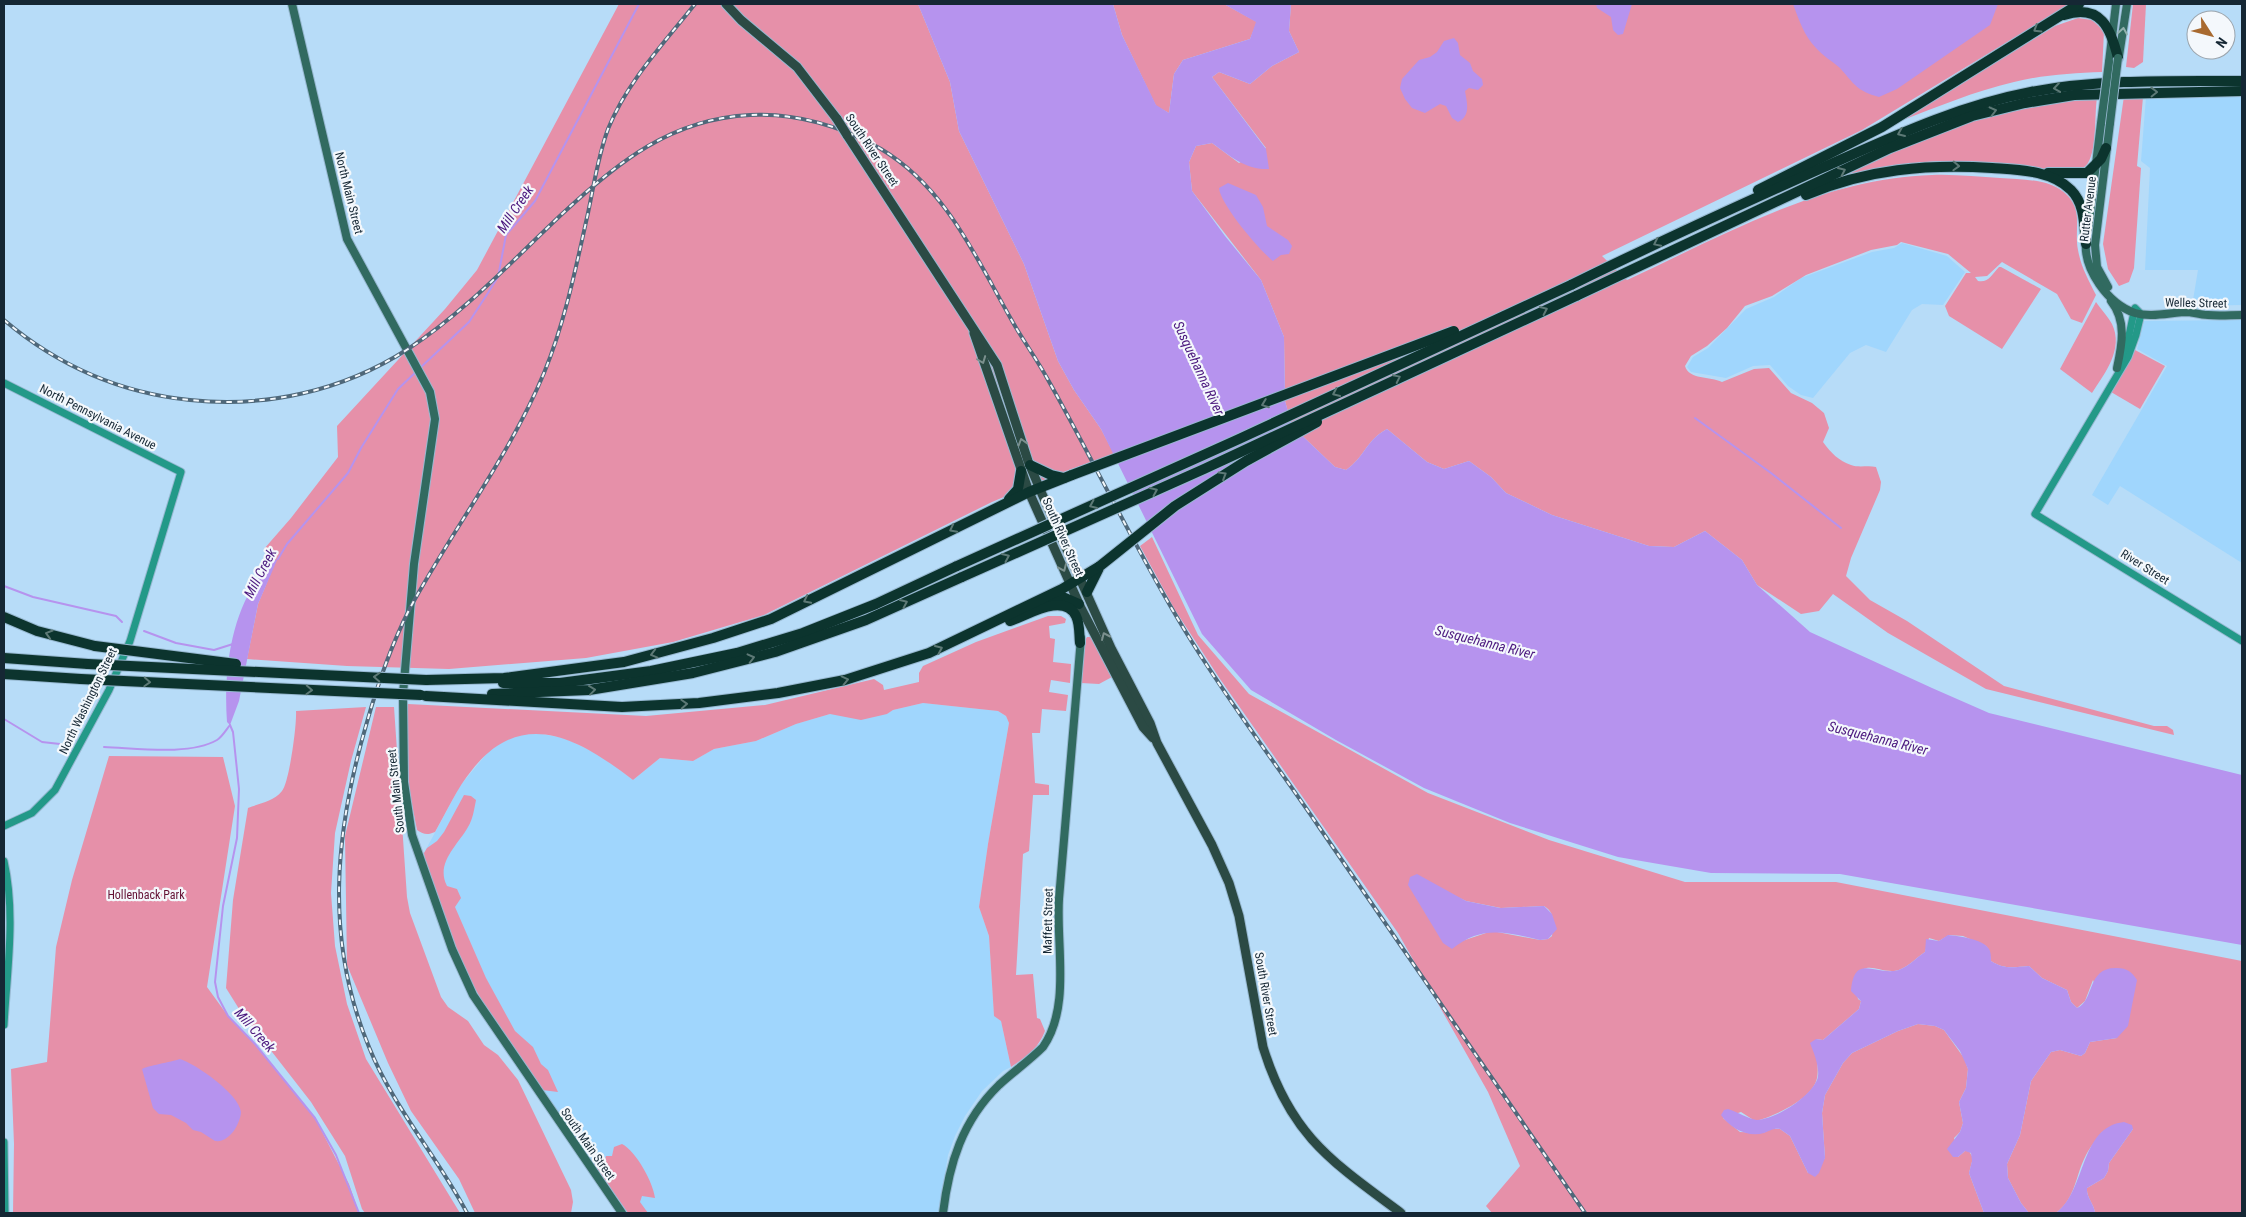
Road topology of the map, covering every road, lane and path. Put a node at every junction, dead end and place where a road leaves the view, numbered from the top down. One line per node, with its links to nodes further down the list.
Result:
1 (292, 4): 22 (main road, North Main Street)
2 (726, 4): 26 (main road, South River Street, bridge)
3 (2079, 4): 6 (highway)
4 (2116, 4): 7 (main road)
5 (2127, 4): 8 (main road, Rutter Avenue, one-way to 5)
6 (2054, 19): 7 (highway); 14 (highway, one-way to 14)
7 (2112, 35): 8 (highway)
8 (2113, 60): 11 (main road, Rutter Avenue, bridge); 12 (main road, Rutter Avenue, bridge)
9 (2242, 81): 14 (highway, one-way to 14)
10 (2242, 91): 18 (highway, one-way to 10)
11 (2106, 148): 12 (highway); 19 (main road, Rutter Avenue)
12 (2096, 166): 13 (highway); 15 (main road, Rutter Avenue)
13 (2036, 172): 15 (highway); 18 (highway, one-way to 13)
14 (1688, 228): 16 (highway, one-way to 16)
15 (2086, 244): 17 (main road, Rutter Avenue)
16 (1571, 285): 28 (highway, one-way to 28, bridge); 46 (highway, one-way to 46, bridge)
17 (2101, 285): 19 (main road, Rutter Avenue); 21 (main road)
18 (1576, 296): 24 (highway, one-way to 18, bridge)
19 (2140, 312): 20 (main road, Welles Street); 21 (street); 25 (street)
20 (2242, 315)
21 (2116, 368): 25 (street)
22 (422, 376): 55 (main road, South Main Street)
23 (4, 383): 27 (street, North Pennsylvania Avenue)
24 (1377, 388): 32 (highway, one-way to 24, bridge); 48 (highway, one-way to 24, bridge)
25 (2106, 392): 40 (street, River Street)
26 (1026, 468): 28 (highway); 29 (main road, South River Street); 30 (main road, South River Street); 31 (highway)
27 (181, 472): 50 (street, North Washington Street)
28 (1069, 476): 29 (highway)
29 (1039, 487): 30 (highway); 33 (main road, South River Street)
30 (1028, 492): 31 (highway); 34 (main road, South River Street, one-way to 34)
31 (1006, 503): 46 (highway, one-way to 46)
32 (1100, 566): 33 (highway); 35 (highway)
33 (1081, 578): 34 (highway); 35 (main road, South River Street)
34 (1070, 584): 36 (main road, South River Street); 37 (highway)
35 (1087, 592): 36 (main road, Maffett Street); 49 (main road, South River Street, one-way to 35)
36 (1081, 608): 37 (highway); 41 (main road, Maffett Street); 49 (main road, South River Street)
37 (1017, 612): 39 (highway)
38 (4, 617): 44 (highway, one-way to 38, bridge)
39 (978, 631): 41 (highway); 48 (highway, one-way to 39)
40 (2242, 641)
41 (1080, 643): 56 (main road, Maffett Street)
42 (4, 658): 44 (highway, bridge)
43 (4, 674): 45 (highway)
44 (321, 674): 46 (highway, one-way to 44, bridge)
45 (67, 678): 47 (highway); 48 (highway, one-way to 48, bridge)
46 (426, 680)
47 (4, 681)
48 (423, 696)
49 (1156, 742): 57 (main road, South River Street)
50 (4, 826)
51 (4, 861): 52 (street)
52 (4, 1025)
53 (4, 1142): 54 (street)
54 (5, 1213)
55 (622, 1213)
56 (944, 1213)
57 (1401, 1213)

